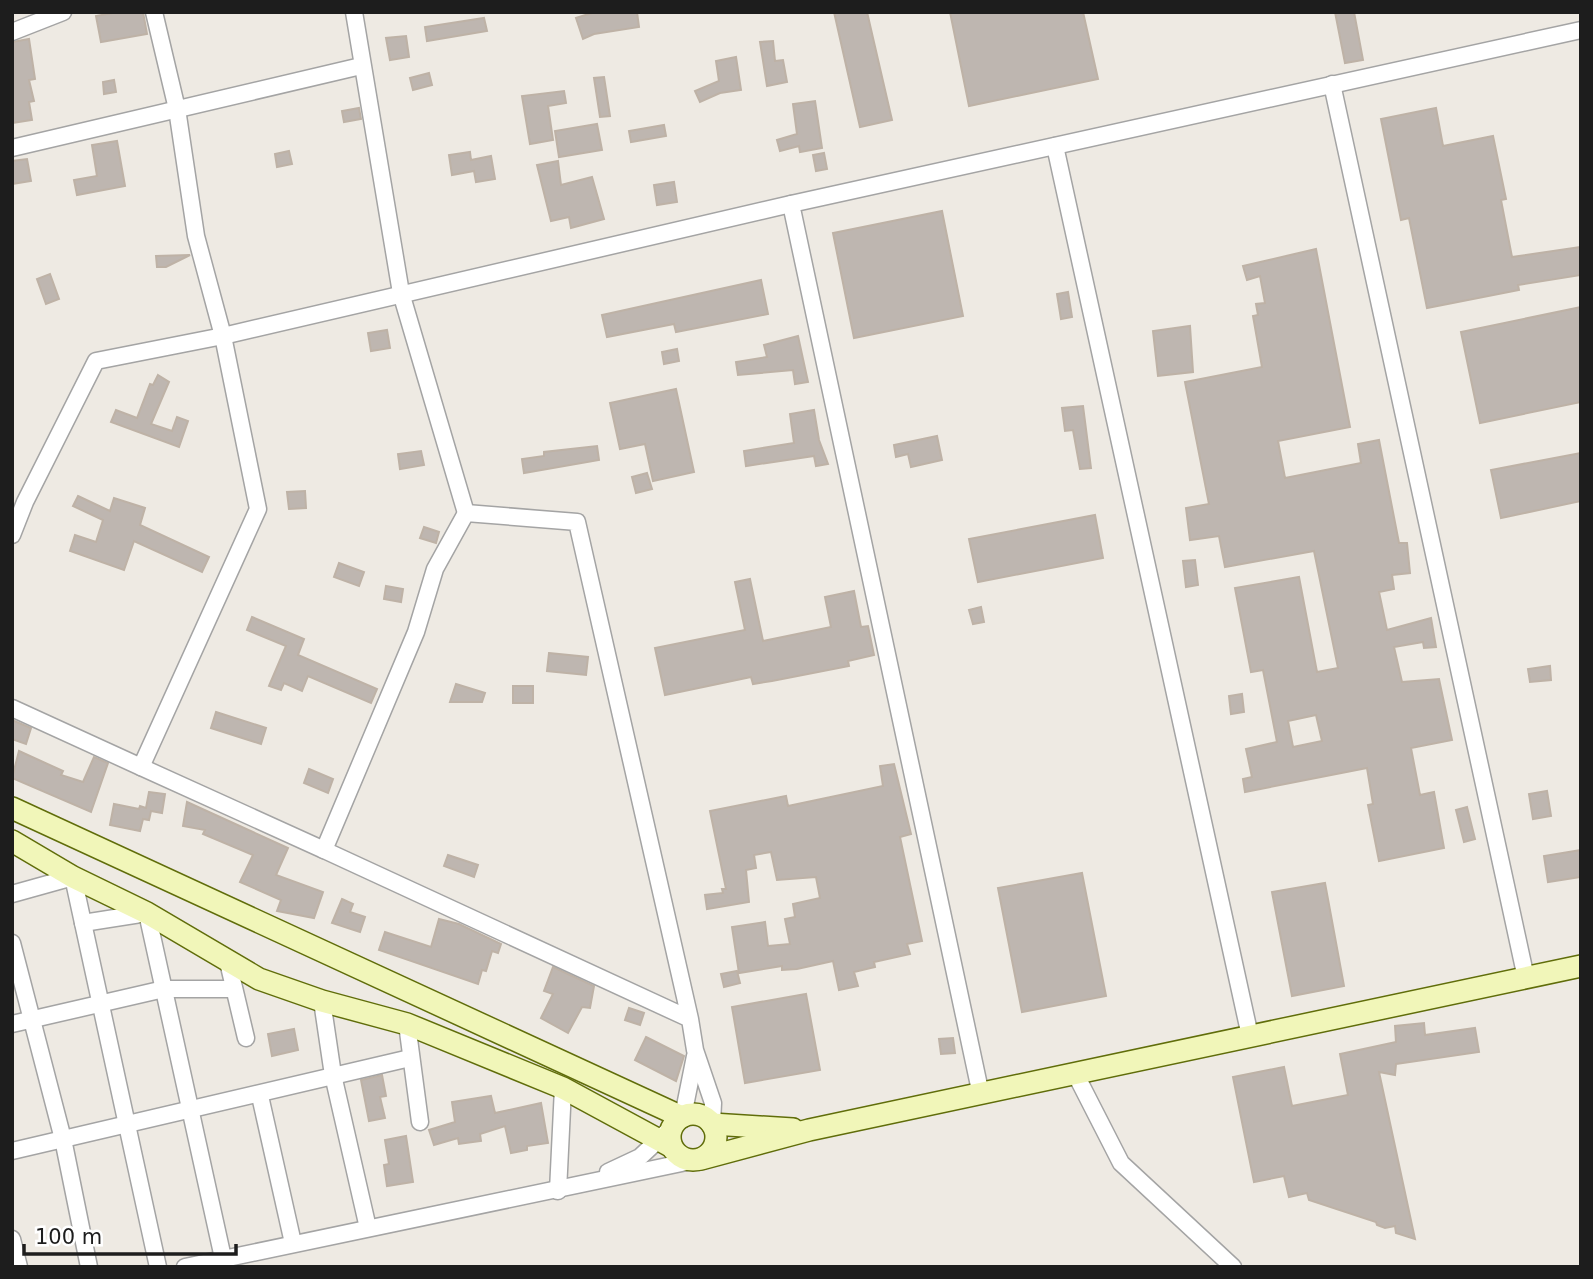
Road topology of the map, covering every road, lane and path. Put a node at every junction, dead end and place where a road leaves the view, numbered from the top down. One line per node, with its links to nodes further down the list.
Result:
1 (63, 12): 5 (street)
2 (154, 12): 8 (street)
3 (354, 12): 6 (street)
4 (1581, 30): 7 (street)
5 (12, 32)
6 (361, 66): 8 (street); 12 (street)
7 (1332, 84): 9 (street); 29 (street)
8 (177, 109): 10 (street); 13 (street)
9 (1055, 146): 11 (street); 38 (street)
10 (12, 148)
11 (791, 204): 12 (street); 46 (street)
12 (401, 293): 13 (street); 15 (street)
13 (223, 335): 14 (street); 18 (street)
14 (19, 500): 16 (street)
15 (466, 513): 21 (street); 35 (street)
16 (12, 535)
17 (12, 708): 18 (street)
18 (141, 767): 21 (street)
19 (12, 808): 51 (street)
20 (12, 841): 22 (street)
21 (324, 849): 35 (street)
22 (73, 877): 23 (street); 24 (street); 25 (street)
23 (12, 894)
24 (147, 913): 25 (street); 27 (street); 30 (street)
25 (83, 923): 33 (street)
26 (12, 943): 34 (street)
27 (228, 962): 31 (street); 32 (street)
28 (1581, 966): 29 (street)
29 (1526, 978): 38 (street)
30 (164, 989): 31 (street); 33 (street); 47 (street)
31 (234, 989): 39 (street)
32 (322, 1001): 37 (street); 42 (street)
33 (100, 1003): 34 (street); 50 (street)
34 (34, 1019): 36 (street); 53 (street)
35 (690, 1019): 40 (street)
36 (12, 1024)
37 (407, 1024): 41 (street); 44 (street)
38 (1250, 1036): 43 (street)
39 (246, 1038)
40 (695, 1050): 49 (street); 51 (street)
41 (410, 1058): 42 (street); 48 (street)
42 (334, 1075): 45 (street); 57 (street)
43 (1076, 1075): 46 (street); 65 (street)
44 (563, 1088): 51 (street); 56 (street)
45 (260, 1096): 47 (street); 59 (street)
46 (981, 1096): 52 (street)
47 (192, 1109): 50 (street); 60 (street)
48 (420, 1122)
49 (712, 1123): 51 (street); 52 (street); 55 (street)
50 (129, 1124): 53 (street); 63 (street)
51 (668, 1130): 55 (street); 56 (street)
52 (809, 1130): 55 (street)
53 (63, 1139): 54 (street); 62 (street)
54 (12, 1151)
55 (699, 1160): 56 (street)
56 (564, 1189): 57 (street)
57 (368, 1228): 59 (street)
58 (12, 1239): 61 (street)
59 (293, 1243): 60 (street)
60 (223, 1258): 64 (street)
61 (19, 1267)
62 (89, 1267)
63 (158, 1267)
64 (185, 1267)
65 (1233, 1267)

